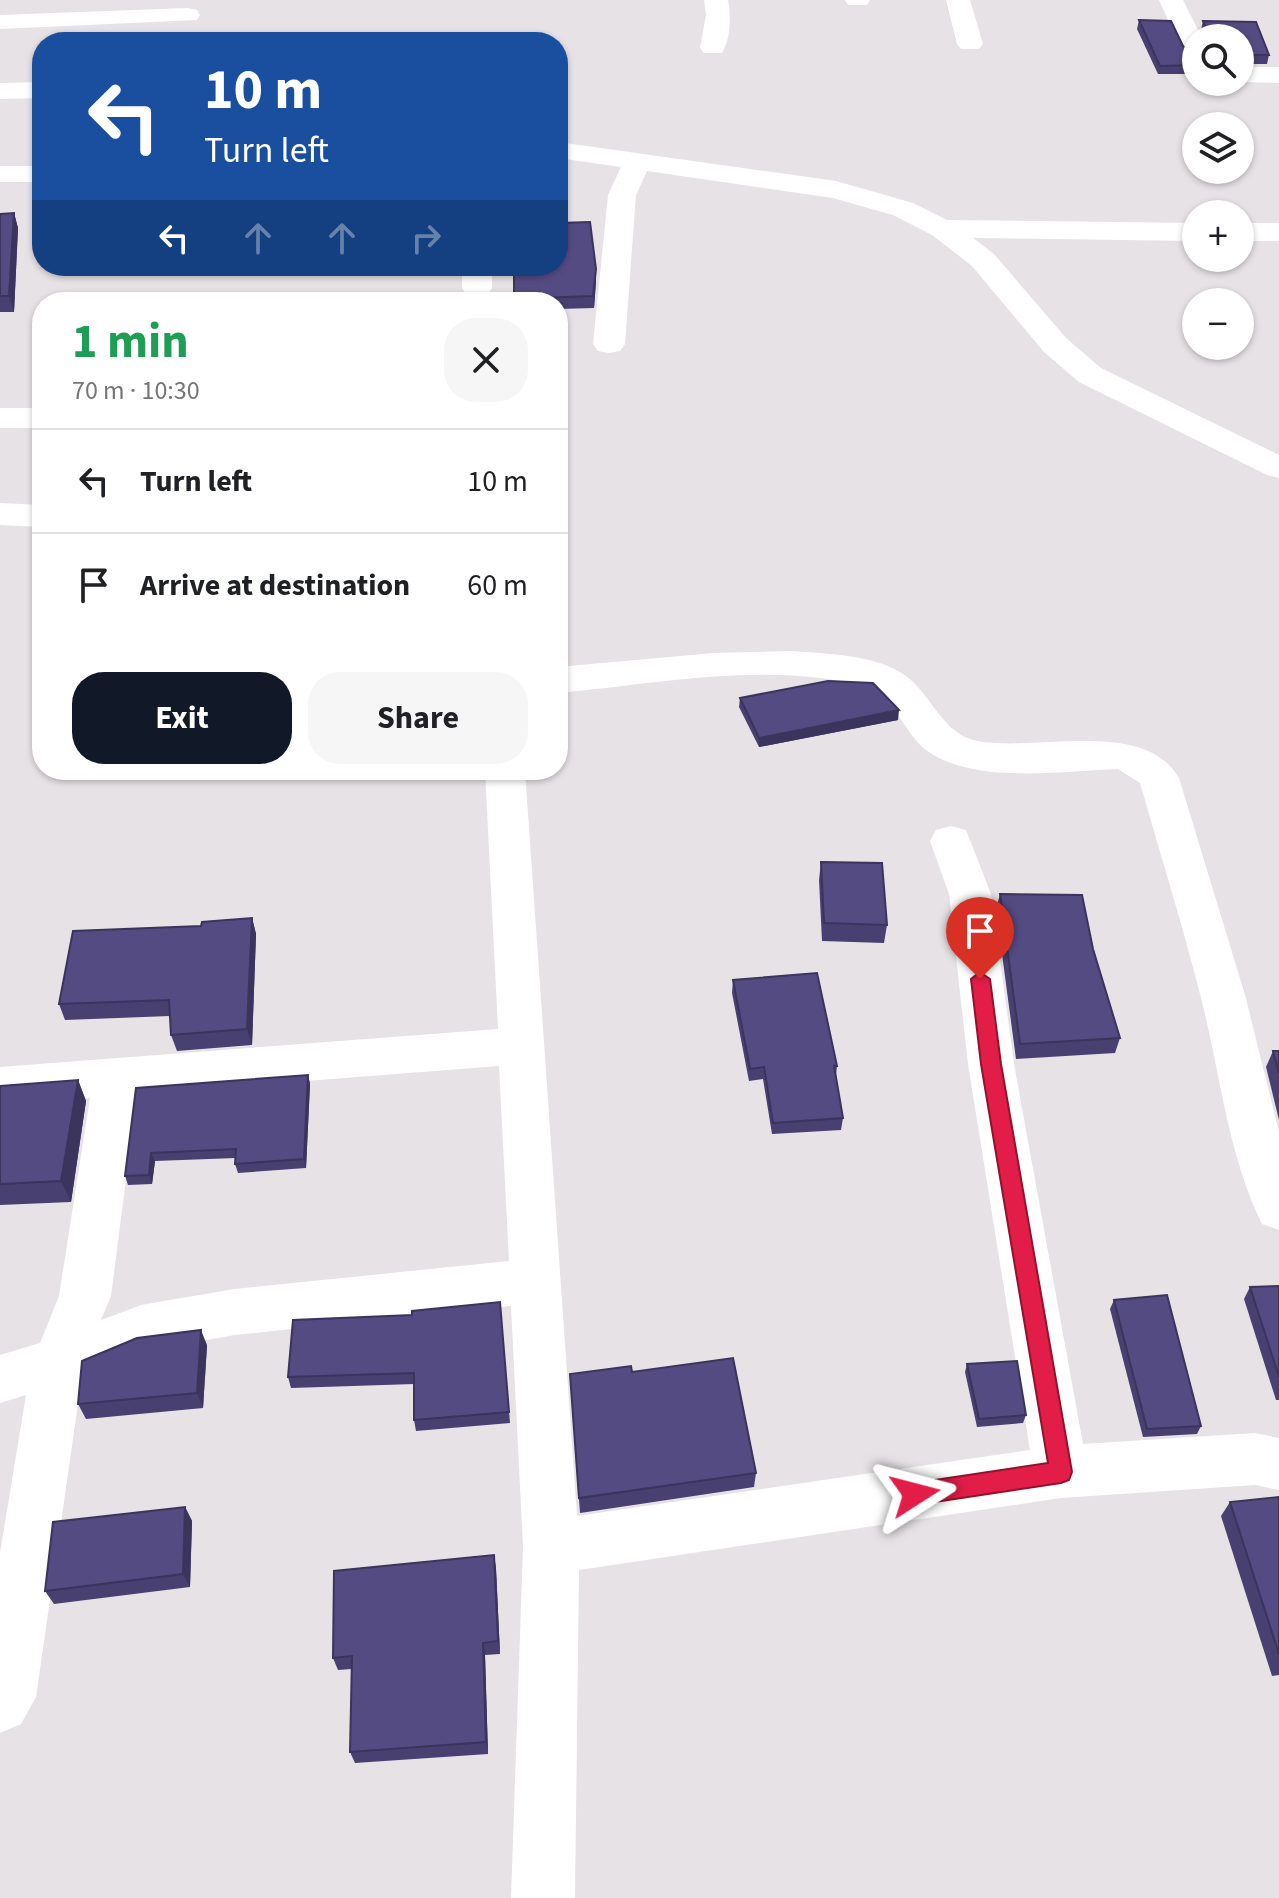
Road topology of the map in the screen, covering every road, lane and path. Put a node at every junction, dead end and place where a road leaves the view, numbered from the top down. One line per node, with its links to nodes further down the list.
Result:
1 (716, 0): 9 (street)
2 (958, 0): 8 (street)
3 (1171, 0): 6 (street)
4 (189, 8): 5 (street); 7 (street)
5 (0, 22)
6 (1182, 24)
7 (182, 32)
8 (970, 44)
9 (713, 48)
10 (1254, 75): 11 (street)
11 (1279, 75)
12 (32, 90): 13 (street)
13 (0, 91)
14 (568, 153): 15 (street)
15 (631, 173): 18 (street); 22 (street)
16 (0, 174): 17 (street)
17 (32, 174)
18 (942, 229): 19 (street); 25 (street)
19 (1182, 232)
20 (1254, 232): 21 (street)
21 (1279, 232)
22 (609, 344)
23 (0, 418): 24 (street)
24 (32, 418)
25 (1279, 468)
26 (0, 514): 27 (street)
27 (32, 516)
28 (568, 679): 34 (street)
29 (506, 780): 31 (street)
30 (951, 841): 39 (street)
31 (519, 1046): 32 (street); 35 (street)
32 (116, 1078): 33 (street); 36 (street)
33 (0, 1086)
34 (1279, 1209)
35 (534, 1281): 36 (street); 40 (street)
36 (58, 1361): 37 (street); 41 (street)
37 (0, 1379)
38 (1279, 1464): 39 (street)
39 (1061, 1472): 40 (street)
40 (551, 1547): 42 (street)
41 (0, 1703)
42 (543, 1898)

